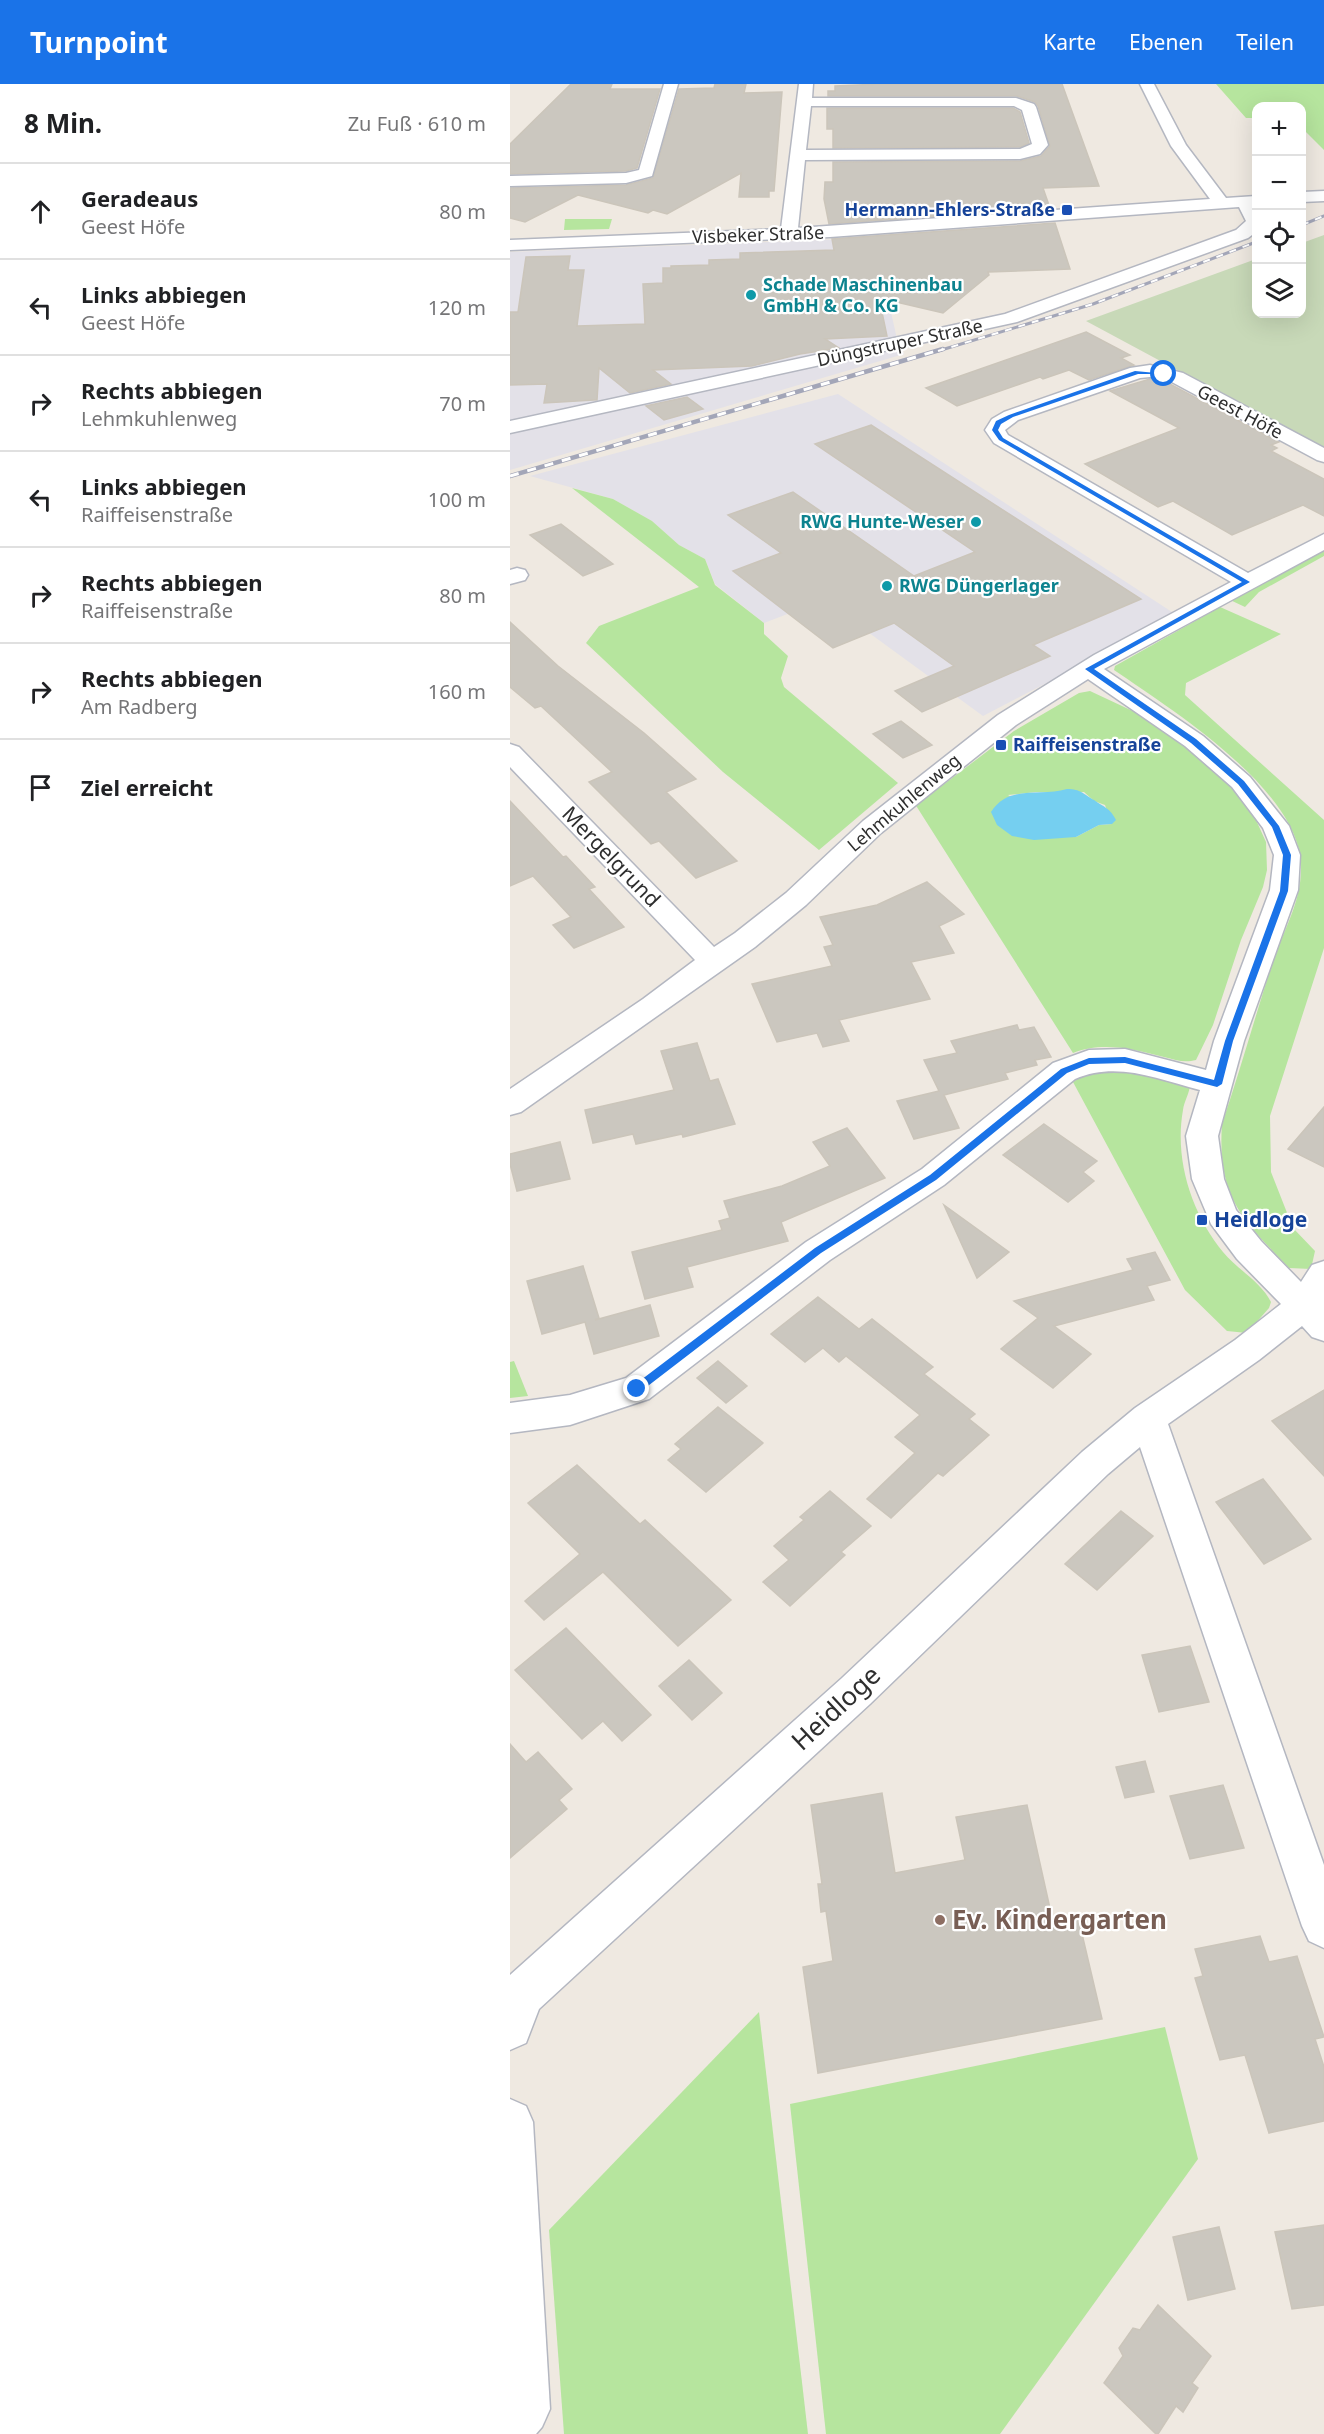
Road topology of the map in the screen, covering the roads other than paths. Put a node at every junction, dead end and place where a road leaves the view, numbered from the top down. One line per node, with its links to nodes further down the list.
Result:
1 (671, 84): 6 (street)
2 (806, 84): 4 (street)
3 (1147, 84): 10 (street)
4 (806, 102): 5 (street); 5 (street)
5 (799, 155): 11 (street)
6 (510, 181)
7 (1324, 196): 8 (street)
8 (1306, 197)
9 (1251, 202): 10 (street, Visbeker Straße); 13 (street, Düngstruper Straße)
10 (1222, 204): 11 (street, Visbeker Straße)
11 (789, 234): 12 (street, Visbeker Straße)
12 (510, 245)
13 (510, 427)
14 (1324, 456): 16 (street, Geest Höfe)
15 (1324, 541): 16 (street, Lehmkuhlenweg)
16 (1247, 582): 17 (street, Lehmkuhlenweg)
17 (1089, 669): 19 (street, Lehmkuhlenweg); 20 (street)
18 (510, 753): 19 (street, Mergelgrund)
19 (712, 961): 21 (street, Lehmkuhlenweg)
20 (1217, 1084): 22 (street); 23 (street)
21 (510, 1104)
22 (1317, 1302): 24 (street, Heidloge)
23 (510, 1418)
24 (1148, 1419): 25 (street); 26 (street, Heidloge)
25 (1324, 1926)
26 (514, 2002)
27 (510, 2122): 28 (street)
28 (520, 2423)

